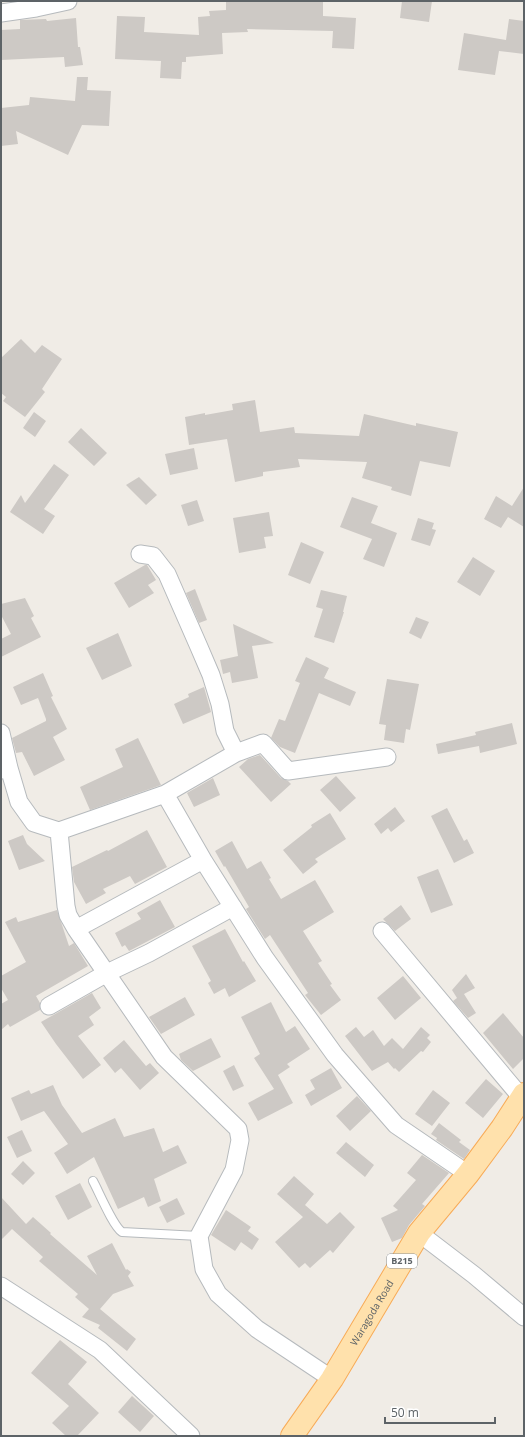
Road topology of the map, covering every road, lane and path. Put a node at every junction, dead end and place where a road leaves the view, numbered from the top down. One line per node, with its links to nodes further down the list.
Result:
1 (68, 1): 2 (street)
2 (1, 12)
3 (140, 554): 5 (street)
4 (1, 733): 7 (street)
5 (236, 753): 6 (street); 8 (street)
6 (387, 756)
7 (5, 769): 9 (street)
8 (165, 794): 9 (street); 10 (street)
9 (59, 831): 12 (street)
10 (203, 860): 11 (street); 12 (street)
11 (233, 907): 14 (street); 17 (street)
12 (76, 929): 14 (street)
13 (382, 931): 16 (street)
14 (107, 973): 15 (street); 20 (street)
15 (49, 1006)
16 (523, 1096): 17 (main road, Waragoda Road / B215)
17 (468, 1174): 19 (main road, Waragoda Road / B215)
18 (93, 1181): 20 (lane)
19 (419, 1233): 22 (street); 23 (main road, Waragoda Road / B215)
20 (199, 1236): 23 (street)
21 (1, 1286): 24 (street)
22 (524, 1317)
23 (332, 1380): 25 (main road, Waragoda Road / B215)
24 (191, 1436)
25 (292, 1436)

